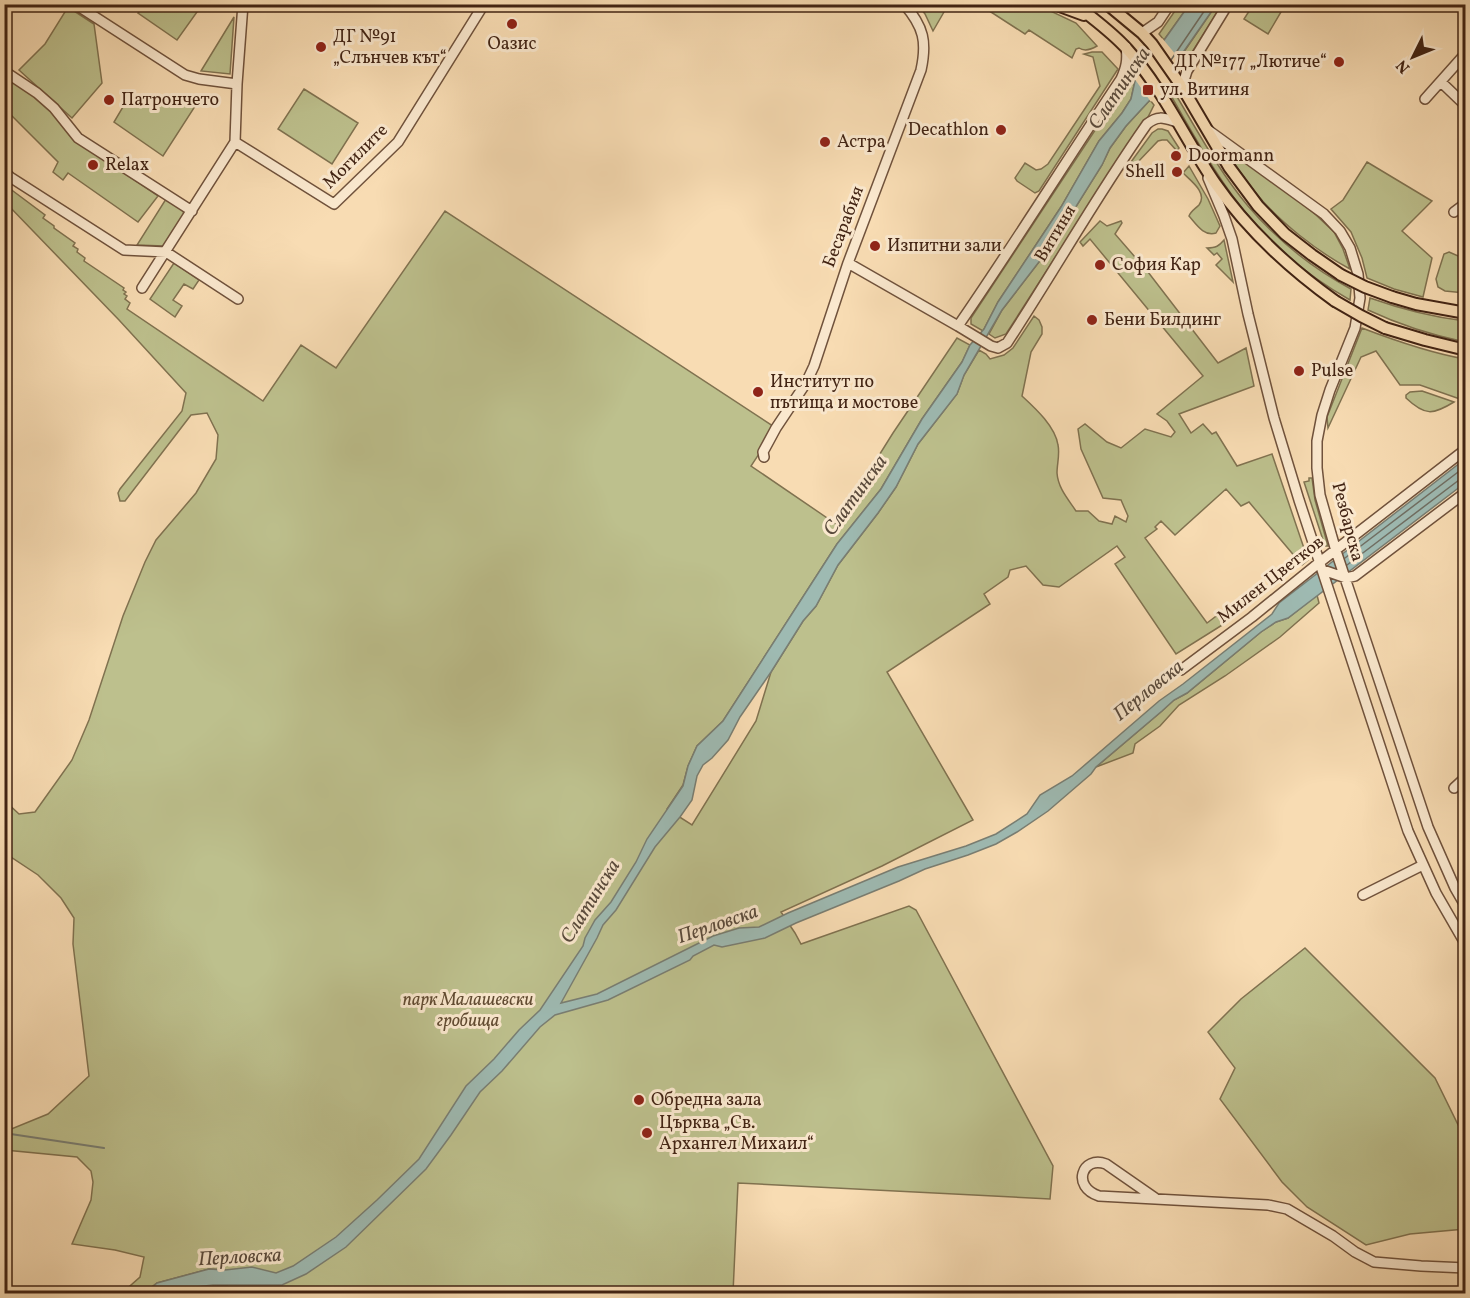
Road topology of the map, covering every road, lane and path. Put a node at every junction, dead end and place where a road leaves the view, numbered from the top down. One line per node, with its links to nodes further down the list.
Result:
1 (75, 4): 18 (street)
2 (243, 4): 18 (street)
3 (484, 4): 24 (street, Могилите)
4 (904, 4): 31 (street, Бесарабия)
5 (1054, 4): 12 (main road)
6 (1076, 4): 12 (main road)
7 (1107, 4): 11 (main road)
8 (1114, 4): 11 (main road)
9 (1170, 4): 13 (street)
10 (1227, 6): 19 (street)
11 (1121, 15): 13 (main road)
12 (1093, 19): 14 (main road)
13 (1142, 33): 19 (main road)
14 (1126, 47): 22 (main road); 35 (street, Витиня)
15 (1466, 53): 17 (street)
16 (4, 71): 28 (street)
17 (1441, 82): 20 (street); 21 (street)
18 (237, 84): 24 (street)
19 (1182, 87): 23 (main road)
20 (1425, 99)
21 (1466, 106)
22 (1177, 122): 25 (main road); 35 (street, Витиня)
23 (1206, 129): 34 (main road, bridge); 40 (street, Резбарска)
24 (235, 142): 28 (street)
25 (1196, 154): 36 (main road, bridge); 41 (street, Резбарска)
26 (4, 171): 30 (street)
27 (1466, 203): 29 (street)
28 (192, 211): 30 (street)
29 (1454, 212)
30 (166, 252): 32 (street); 33 (street)
31 (848, 263): 35 (street, Витиня); 38 (street, Бесарабия)
32 (142, 288)
33 (238, 299)
34 (1466, 313)
35 (962, 329)
36 (1466, 350)
37 (1466, 449): 40 (street, Милен Цветков)
38 (764, 457)
39 (1466, 492): 42 (street)
40 (1336, 551): 41 (street, Милен Цветков); 42 (street, Резбарска)
41 (1321, 566): 42 (street, Милен Цветков); 43 (street, Милен Цветков); 46 (street, Резбарска)
42 (1346, 578): 48 (street, Резбарска)
43 (1181, 670)
44 (1466, 777): 45 (street)
45 (1454, 788)
46 (1423, 865): 47 (street); 49 (street, Резбарска)
47 (1363, 895)
48 (1466, 907)
49 (1466, 945)
50 (1155, 1198): 50 (street); 51 (street)
51 (1466, 1268)

